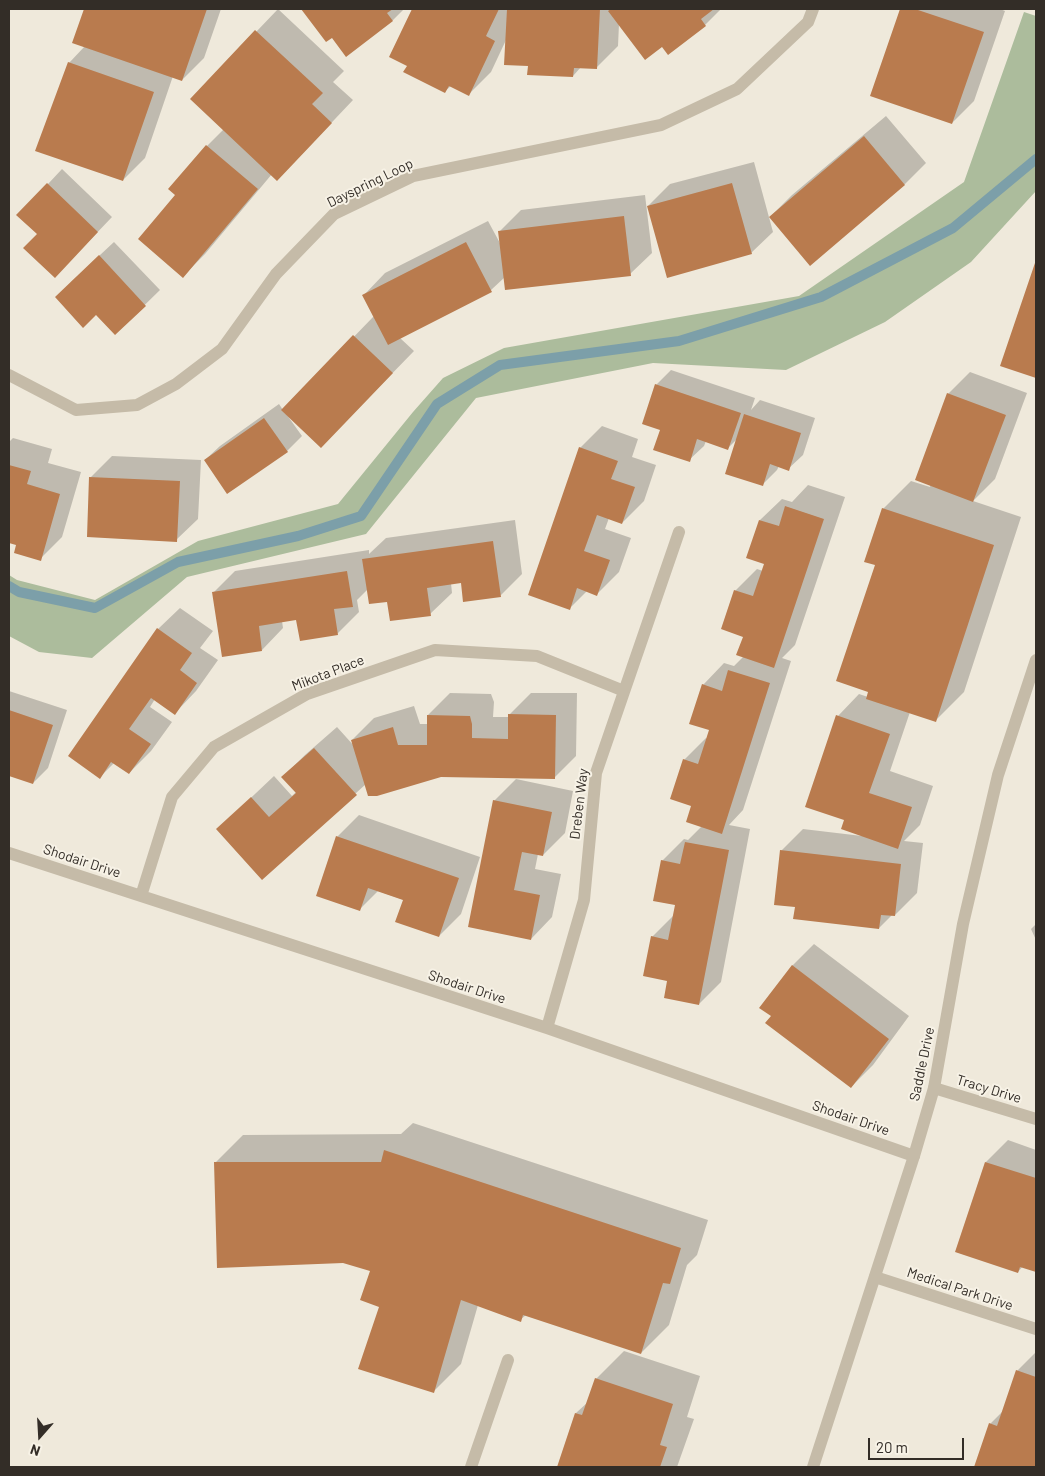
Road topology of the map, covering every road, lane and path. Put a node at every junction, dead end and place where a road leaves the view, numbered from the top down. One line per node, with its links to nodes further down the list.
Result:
1 (813, 9): 2 (street, Dayspring Loop)
2 (9, 375)
3 (679, 532): 5 (street, Dreben Way)
4 (1036, 660): 9 (street, Saddle Drive)
5 (624, 691): 7 (street, Mikota Place); 8 (street, Dreben Way)
6 (9, 853): 7 (street, Shodair Drive)
7 (141, 896): 8 (street, Shodair Drive)
8 (547, 1028): 11 (street, Shodair Drive)
9 (934, 1088): 10 (street, Tracy Drive); 11 (street, Saddle Drive)
10 (1036, 1119)
11 (914, 1156): 12 (street, Saddle Drive)
12 (875, 1277): 13 (street, Medical Park Drive); 16 (street, Saddle Drive)
13 (1036, 1329)
14 (508, 1360): 15 (street)
15 (471, 1467)
16 (813, 1467)

